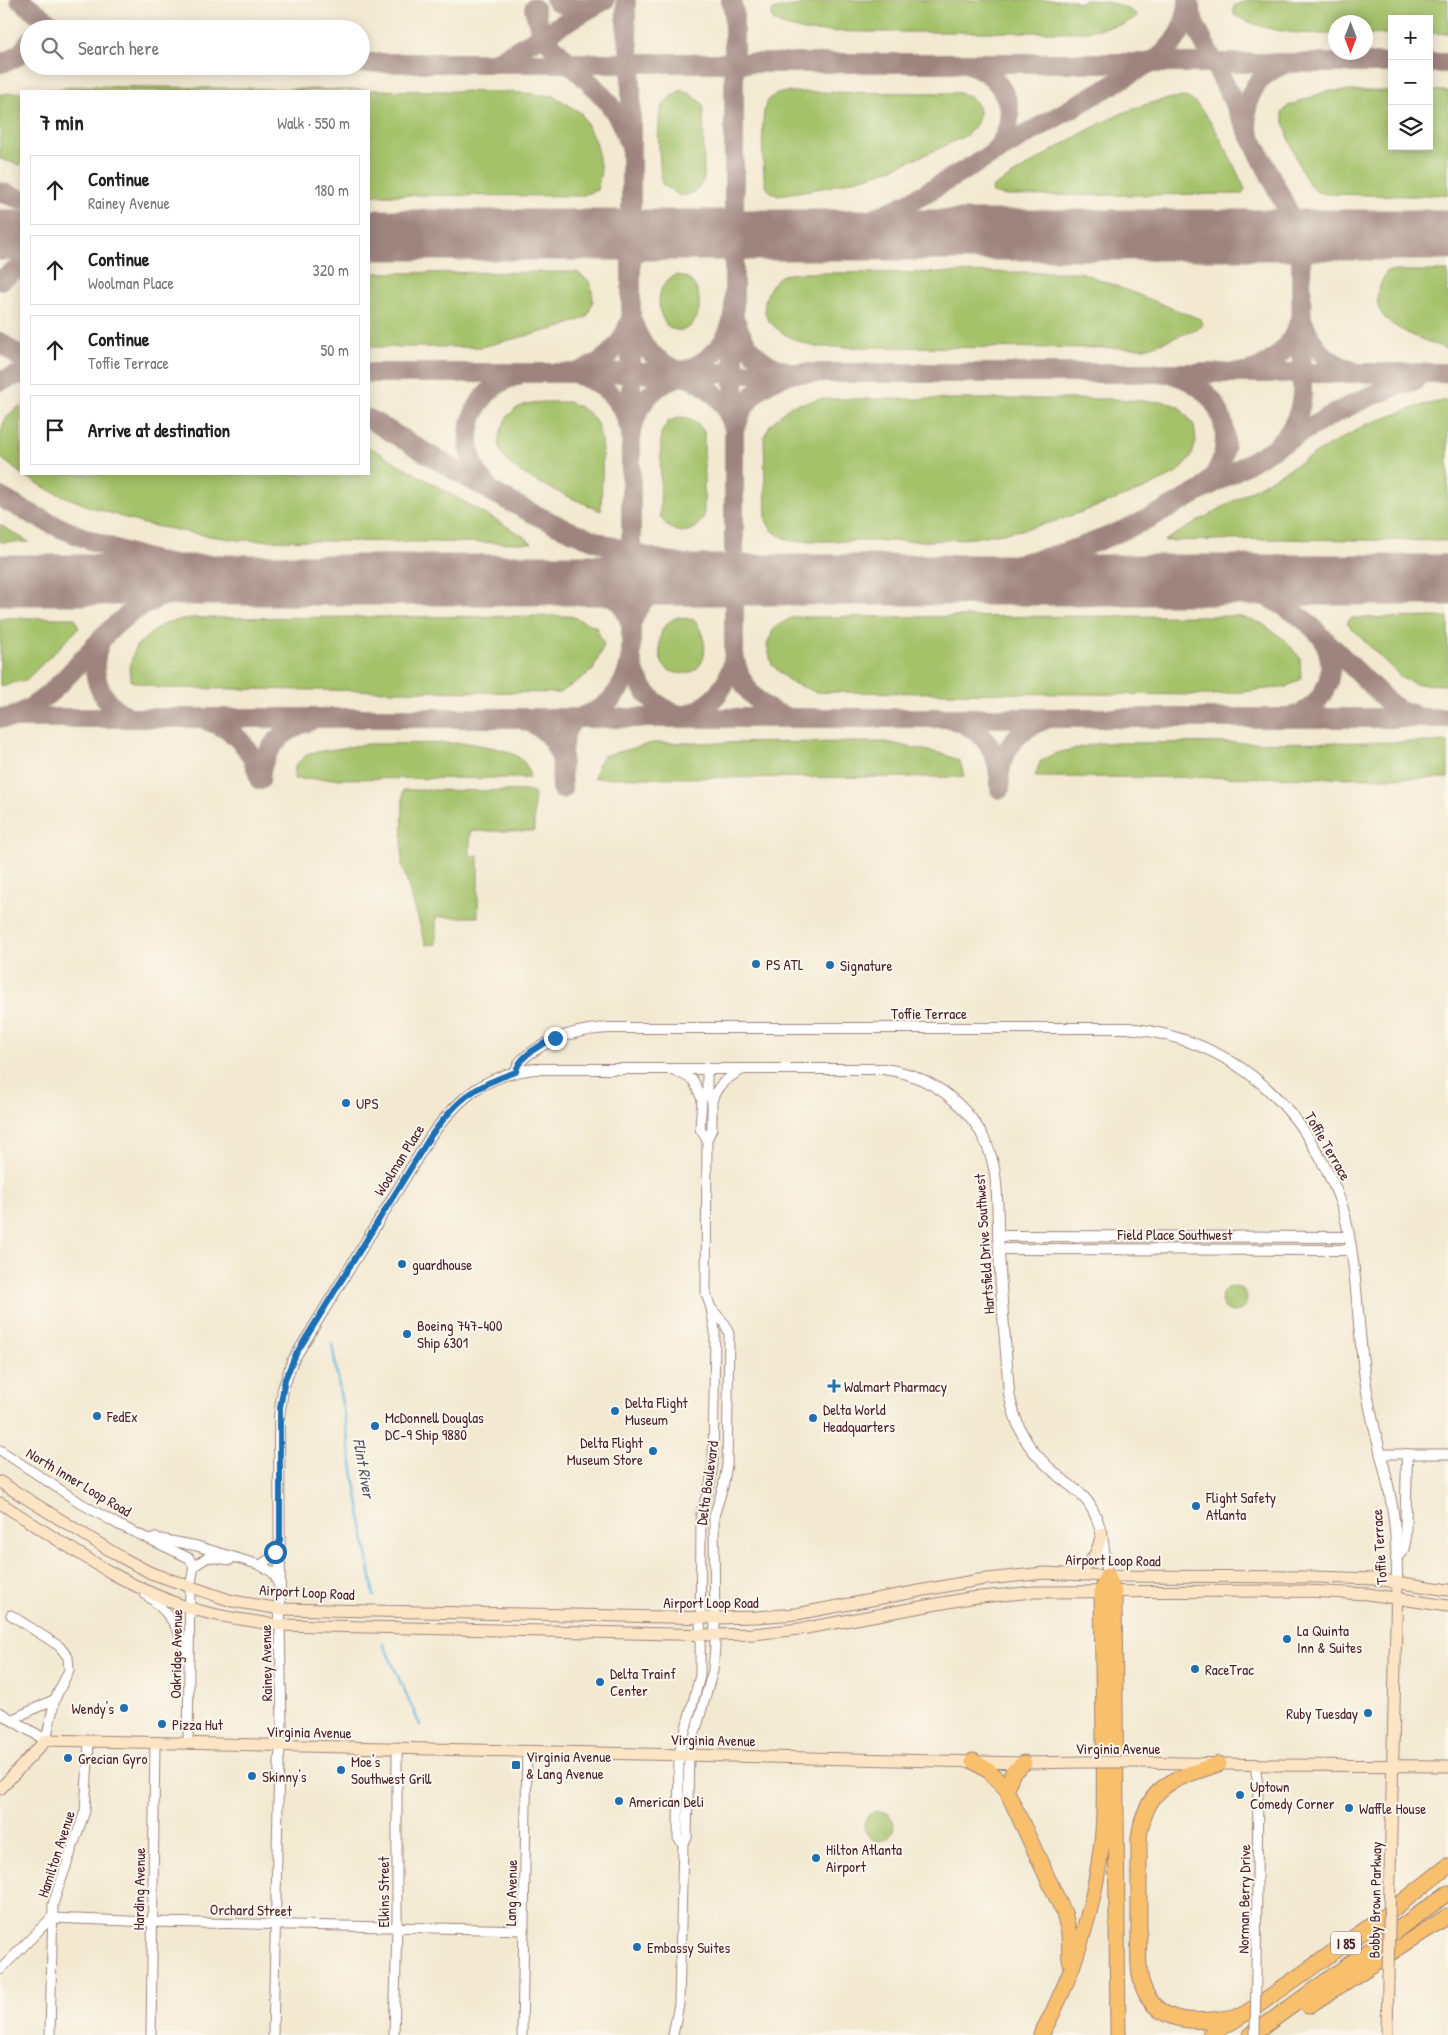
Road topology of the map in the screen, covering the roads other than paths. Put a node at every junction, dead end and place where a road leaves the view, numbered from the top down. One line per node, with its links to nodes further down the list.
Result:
1 (671, 1069): 2 (street, Woolman Place); 4 (street, Woolman Place); 6 (street)
2 (707, 1069): 3 (street, Hartsfield Drive Southwest); 5 (street, Delta Boulevard)
3 (744, 1069): 7 (street); 9 (street, Hartsfield Drive Southwest)
4 (516, 1072): 13 (street, Toffie Terrace); 20 (street, Woolman Place)
5 (707, 1090): 6 (street, Delta Boulevard); 7 (street, Delta Boulevard)
6 (702, 1099): 8 (street, Delta Boulevard)
7 (712, 1101): 8 (street, Delta Boulevard)
8 (707, 1140): 19 (street, Delta Boulevard)
9 (998, 1236): 10 (street, Field Place Southwest); 15 (street, Hartsfield Drive Southwest)
10 (1117, 1236): 11 (street, Field Place Southwest); 16 (street)
11 (1201, 1237): 12 (street, Field Place Southwest); 17 (street)
12 (1266, 1237): 13 (street, Field Place Southwest); 14 (street)
13 (1349, 1237): 18 (street, Toffie Terrace)
14 (1266, 1248): 17 (street, Field Place Southwest); 18 (street, Field Place Southwest)
15 (998, 1249): 16 (street, Field Place Southwest); 27 (street, Hartsfield Drive Southwest)
16 (1118, 1249): 17 (street, Field Place Southwest)
17 (1200, 1249)
18 (1351, 1250): 22 (street, Toffie Terrace)
19 (711, 1308): 46 (street, Delta Boulevard); 47 (street, Delta Boulevard)
20 (296, 1354): 29 (street, Rainey Avenue)
21 (0, 1450): 28 (street, North Inner Loop Road)
22 (1380, 1454): 23 (street); 30 (street, Toffie Terrace)
23 (1407, 1454): 24 (street); 30 (street)
24 (1448, 1454)
25 (0, 1482): 37 (main road, Airport Loop Road)
26 (0, 1503): 35 (main road, Airport Loop Road)
27 (1102, 1533): 33 (main road); 34 (street)
28 (145, 1536): 31 (street, North Inner Loop Road); 32 (street, North Inner Loop Road)
29 (280, 1540): 31 (street); 38 (street, Rainey Avenue)
30 (1396, 1558): 36 (street, Toffie Terrace)
31 (260, 1565): 32 (street); 38 (street, North Inner Loop Road)
32 (194, 1566): 37 (street, Oakridge Avenue)
33 (1067, 1574): 34 (main road, Airport Loop Road); 47 (main road, Airport Loop Road)
34 (1107, 1576): 36 (main road, Airport Loop Road); 40 (highway)
35 (128, 1582): 43 (main road, Airport Loop Road); 51 (street, Airport Loop Road)
36 (1397, 1582): 39 (main road, Airport Loop Road); 41 (main road, Toffie Terrace)
37 (190, 1588): 43 (street, Oakridge Avenue); 44 (main road, Airport Loop Road)
38 (280, 1590): 44 (street, Rainey Avenue)
39 (1448, 1590)
40 (1108, 1592): 41 (main road, Airport Loop Road); 50 (main road, Airport Loop Road); 80 (highway); 90 (highway)
41 (1397, 1598): 42 (main road, Airport Loop Road); 67 (main road, Toffie Terrace)
42 (1448, 1606)
43 (191, 1608): 48 (main road, Airport Loop Road); 51 (street, Oakridge Avenue)
44 (280, 1609): 46 (main road, Airport Loop Road); 48 (street, Rainey Avenue)
45 (11, 1615): 52 (street)
46 (700, 1618): 47 (main road, Airport Loop Road); 49 (street, Delta Boulevard)
47 (714, 1618): 50 (street, Delta Boulevard)
48 (280, 1625): 49 (main road, Airport Loop Road); 59 (street, Rainey Avenue)
49 (700, 1634): 50 (main road, Airport Loop Road); 62 (street, Delta Boulevard)
50 (714, 1635): 62 (street, Delta Boulevard)
51 (189, 1676): 58 (street, Oakridge Avenue)
52 (55, 1699): 54 (street); 55 (street)
53 (0, 1713): 54 (street)
54 (11, 1720): 55 (street)
55 (46, 1740): 56 (main road, Virginia Avenue); 70 (main road)
56 (90, 1742): 57 (main road, Virginia Avenue); 74 (street, Hamilton Avenue)
57 (155, 1743): 58 (main road, Virginia Avenue); 75 (street, Harding Avenue)
58 (188, 1744): 59 (main road, Virginia Avenue)
59 (280, 1746): 60 (main road, Virginia Avenue); 76 (street, Rainey Avenue)
60 (397, 1748): 61 (main road, Virginia Avenue); 77 (street, Elkins Street)
61 (527, 1751): 62 (main road, Virginia Avenue); 78 (street, Lang Avenue)
62 (684, 1754): 63 (main road, Virginia Avenue); 88 (street)
63 (973, 1762): 64 (main road, Virginia Avenue); 69 (highway)
64 (1024, 1763): 65 (main road, Virginia Avenue, bridge); 69 (highway)
65 (1219, 1764): 66 (main road, Virginia Avenue); 81 (highway)
66 (1255, 1764): 67 (main road, Virginia Avenue); 82 (street, Norman Berry Drive, bridge)
67 (1392, 1765): 68 (main road, Virginia Avenue); 93 (main road, Bobby Brown Parkway, bridge)
68 (1448, 1766)
69 (1006, 1789): 80 (highway)
70 (0, 1790)
71 (1448, 1866): 81 (highway, I 85)
72 (1448, 1893): 82 (highway, I 85)
73 (1448, 1916): 82 (highway)
74 (51, 1918): 75 (street, Orchard Street); 79 (street); 83 (street, Hamilton Avenue)
75 (153, 1922): 76 (street, Orchard Street); 84 (street, Harding Avenue)
76 (275, 1924): 77 (street, Orchard Street); 85 (street, Rainey Avenue)
77 (397, 1927): 78 (street, Orchard Street); 86 (street, Elkins Street)
78 (524, 1930): 87 (street, Lang Avenue)
79 (0, 1970)
80 (1069, 1974): 89 (highway)
81 (1240, 2016): 91 (highway, I 85)
82 (1260, 2031): 92 (highway, I 85)
83 (50, 2035)
84 (151, 2035)
85 (272, 2035)
86 (394, 2035)
87 (522, 2035)
88 (673, 2035)
89 (1041, 2035)
90 (1118, 2035)
91 (1210, 2035)
92 (1250, 2035)
93 (1387, 2035)

